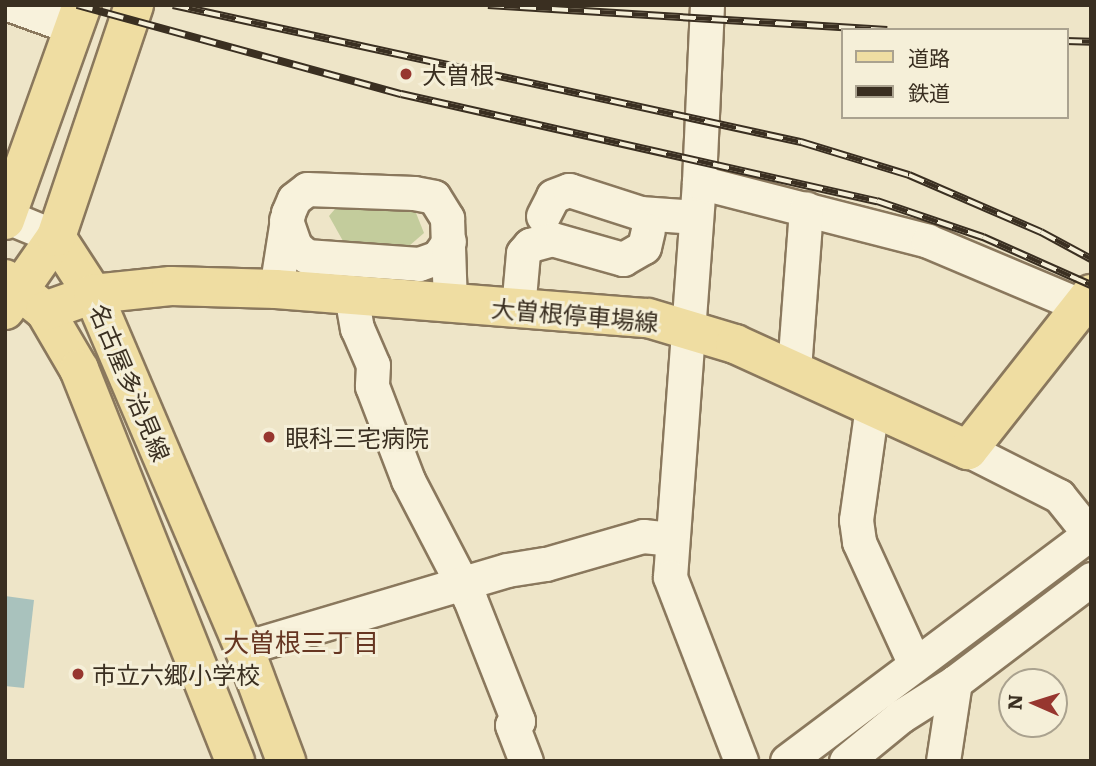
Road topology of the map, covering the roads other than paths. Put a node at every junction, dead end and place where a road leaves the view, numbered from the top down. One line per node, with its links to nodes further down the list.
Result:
1 (11, 5): 4 (street)
2 (134, 5): 12 (main road)
3 (707, 5): 5 (street)
4 (79, 16): 8 (main road)
5 (699, 182): 6 (street); 9 (street)
6 (806, 208): 18 (street); 22 (street)
7 (542, 216): 9 (street)
8 (6, 217): 12 (street)
9 (696, 217): 21 (street)
10 (286, 220): 13 (street); 13 (street); 14 (street)
11 (648, 230): 20 (street)
12 (56, 237): 15 (main road, 名古屋多治見線); 17 (main road)
13 (449, 241): 19 (street)
14 (276, 289): 15 (main road, 大曽根停車場線); 16 (main road, 大曽根停車場線)
15 (93, 294): 17 (main road, 大曽根停車場線); 29 (main road, 名古屋多治見線)
16 (351, 295): 19 (main road, 大曽根停車場線); 28 (street)
17 (19, 298): 32 (main road, 名古屋多治見線)
18 (1087, 303): 24 (main road)
19 (450, 304): 20 (main road, 大曽根停車場線)
20 (518, 309): 21 (main road, 大曽根停車場線)
21 (686, 326): 22 (main road, 大曽根停車場線); 26 (street)
22 (794, 369): 23 (main road, 大曽根停車場線)
23 (872, 406): 24 (main road, 大曽根停車場線); 30 (street)
24 (968, 450): 25 (street)
25 (1090, 534): 30 (street)
26 (671, 539): 28 (street); 35 (street)
27 (1091, 579): 31 (street)
28 (460, 584): 29 (street); 34 (street)
29 (244, 648): 33 (main road, 名古屋多治見線)
30 (914, 662): 36 (street)
31 (955, 682): 37 (street); 38 (street)
32 (235, 761)
33 (286, 761)
34 (526, 761)
35 (741, 761)
36 (787, 761)
37 (846, 761)
38 (943, 761)

